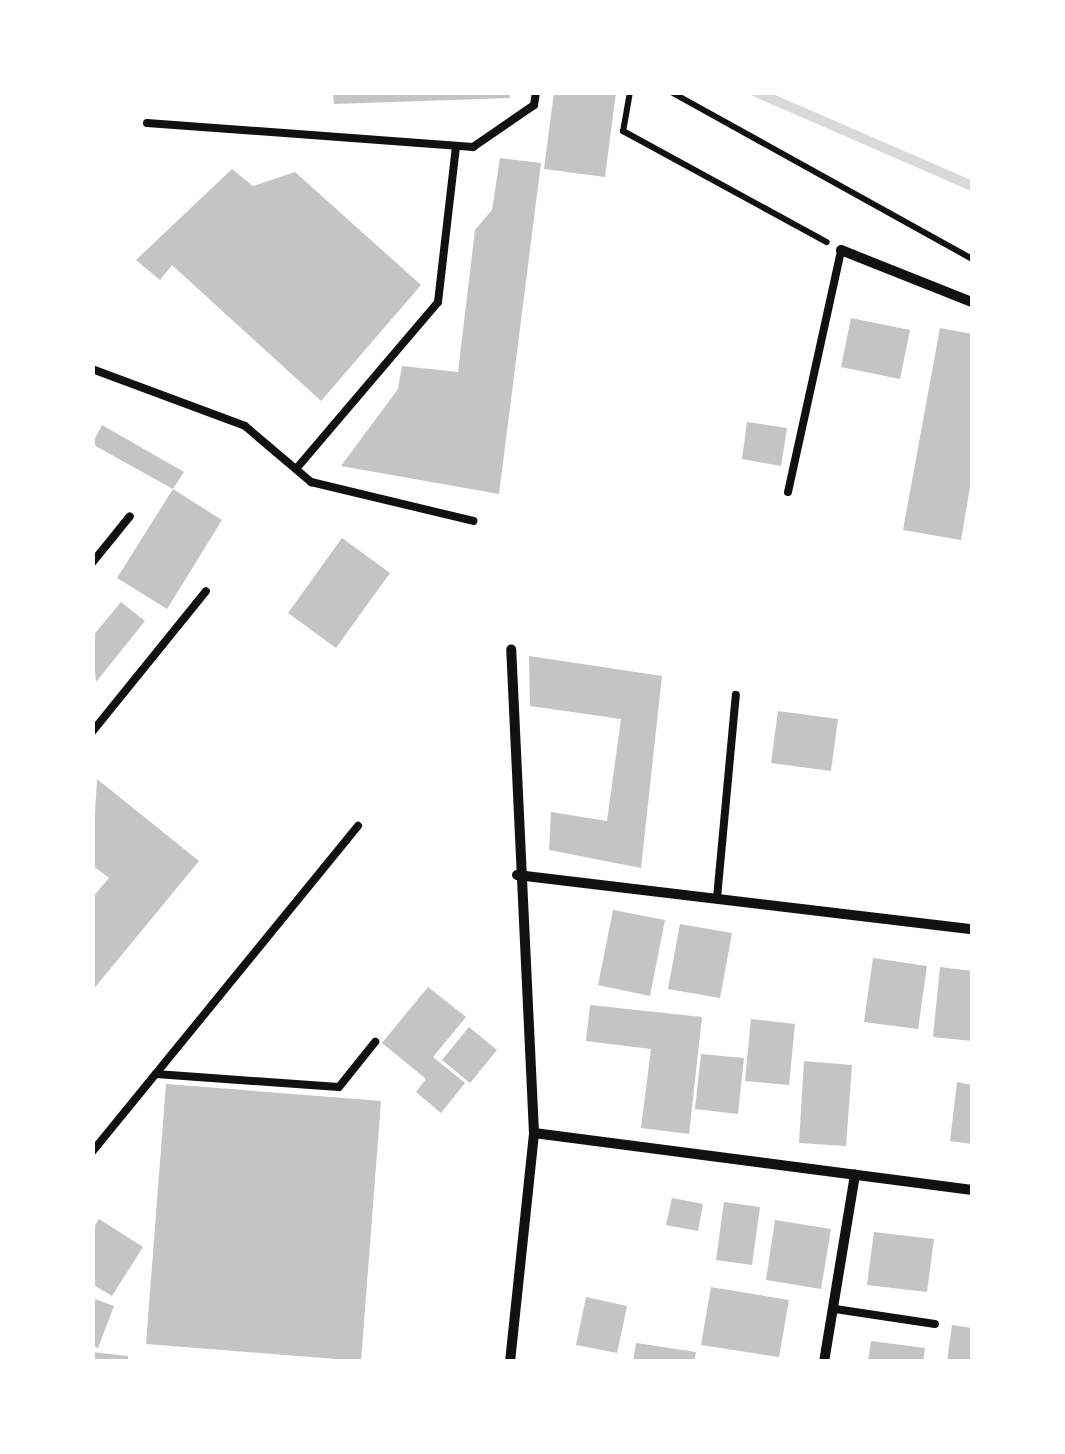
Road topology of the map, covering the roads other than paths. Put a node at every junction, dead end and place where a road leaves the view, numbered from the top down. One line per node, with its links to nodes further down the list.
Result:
1 (536, 92): 3 (lane)
2 (147, 123): 3 (lane)
3 (456, 146): 7 (lane)
4 (841, 250): 5 (street); 8 (lane)
5 (972, 302)
6 (92, 369): 7 (lane)
7 (296, 469): 10 (lane)
8 (788, 492)
9 (130, 516): 11 (lane)
10 (473, 521)
11 (92, 562)
12 (206, 591): 15 (lane)
13 (510, 650): 17 (street)
14 (736, 695): 18 (lane)
15 (92, 732)
16 (358, 826): 21 (lane)
17 (517, 875): 18 (street); 22 (street)
18 (717, 898): 19 (street)
19 (972, 929)
20 (375, 1042): 21 (lane)
21 (156, 1074): 23 (lane)
22 (534, 1133): 24 (street); 28 (street)
23 (92, 1152)
24 (855, 1174): 25 (street); 26 (street)
25 (972, 1190)
26 (835, 1308): 27 (lane); 29 (street)
27 (934, 1324)
28 (510, 1362)
29 (824, 1362)

